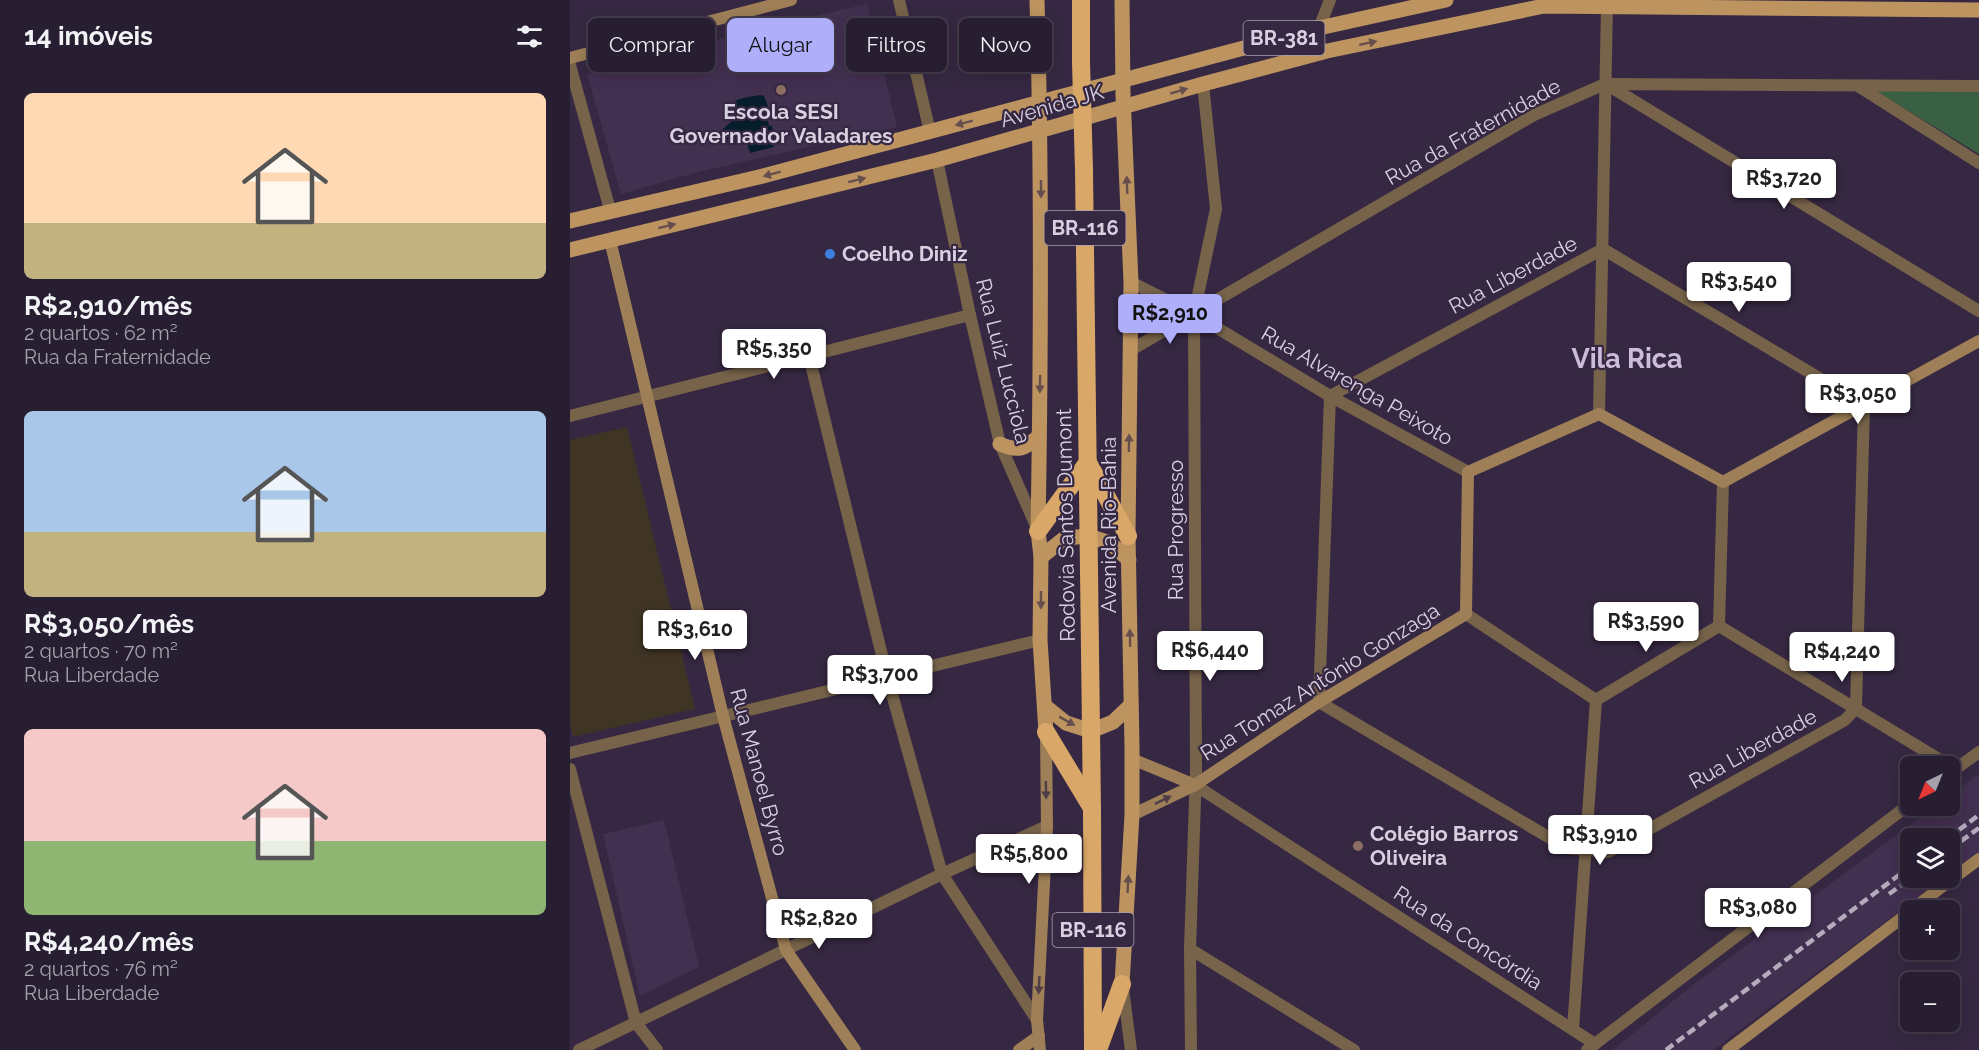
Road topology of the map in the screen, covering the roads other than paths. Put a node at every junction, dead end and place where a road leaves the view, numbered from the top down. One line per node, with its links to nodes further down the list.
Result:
1 (791, 0): 11 (street)
2 (899, 0): 21 (street)
3 (1037, 0): 18 (main road)
4 (1081, 0): 43 (highway, Rodovia Santos Dumont / BR-116, bridge)
5 (1122, 0): 13 (main road, Avenida Rio-Bahia)
6 (1330, 0): 10 (street)
7 (1446, 0): 10 (main road, Avenida JK / BR-381)
8 (1607, 6): 9 (main road, Avenida JK / BR-381); 14 (main road, Avenida JK / BR-381, one-way to 8); 15 (street)
9 (1979, 10)
10 (1319, 28): 13 (main road, Avenida JK / BR-381)
11 (570, 58)
12 (570, 65): 24 (street)
13 (1123, 82): 18 (main road, Avenida JK / BR-381); 19 (main road, Avenida Rio-Bahia)
14 (1203, 84): 19 (main road, Avenida JK / BR-381, one-way to 14); 31 (street, Rua Progresso)
15 (1605, 84): 16 (street, Rua da Fraternidade); 27 (street); 30 (street); 31 (street, Rua da Fraternidade)
16 (1857, 85): 17 (street, Rua da Fraternidade); 23 (street)
17 (1979, 86)
18 (1040, 103): 20 (main road); 21 (main road, Avenida JK, one-way to 21)
19 (1123, 107): 20 (main road, Avenida JK / BR-381); 29 (main road, Avenida Rio-Bahia, one-way to 19)
20 (1040, 130): 22 (main road, Avenida JK); 41 (main road, one-way to 41)
21 (930, 132): 24 (main road, Avenida JK, one-way to 24)
22 (937, 160): 26 (main road, Avenida JK, one-way to 22); 32 (street, Rua Luiz Lucciola)
23 (1979, 163)
24 (610, 210): 25 (main road, Avenida JK)
25 (570, 221)
26 (610, 240): 28 (main road, Avenida JK); 37 (street, Rua Manoel Byrro)
27 (1603, 249): 36 (street, Rua Liberdade); 38 (street, Rua Liberdade); 39 (street)
28 (570, 250)
29 (1131, 282): 31 (street, Rua Alvarenga Peixoto); 34 (main road, Avenida Rio-Bahia)
30 (1979, 311)
31 (1194, 314): 34 (street, Rua da Fraternidade); 36 (street, Rua Alvarenga Peixoto); 69 (street, Rua Progresso)
32 (970, 315): 35 (street); 42 (street, Rua Luiz Lucciola)
33 (1979, 341): 38 (street)
34 (1131, 350): 48 (main road, Avenida Rio-Bahia, one-way to 34)
35 (809, 356): 37 (street); 54 (street)
36 (1330, 396): 44 (street, Rua Alvarenga Peixoto); 56 (street)
37 (648, 397): 40 (street); 60 (street, Rua Manoel Byrro)
38 (1864, 405): 45 (street); 59 (street)
39 (1599, 414): 44 (street); 45 (street)
40 (570, 416)
41 (1039, 436): 42 (main road); 46 (main road)
42 (1000, 444): 46 (street, Rua Luiz Lucciola)
43 (1088, 462): 46 (highway); 47 (highway, Rodovia Santos Dumont / BR-116); 48 (highway)
44 (1468, 472): 51 (street)
45 (1723, 482): 52 (street)
46 (1038, 531): 49 (main road)
47 (1088, 536): 49 (main road); 50 (main road); 61 (highway, Rodovia Santos Dumont / BR-116)
48 (1128, 536): 50 (main road, Avenida Rio-Bahia)
49 (1041, 557): 53 (main road, one-way to 53)
50 (1129, 560): 57 (main road, Avenida Rio-Bahia, one-way to 50)
51 (1466, 614): 55 (street); 56 (street, Rua Tomaz Antônio Gonzaga)
52 (1719, 626): 55 (street); 59 (street)
53 (1040, 640): 54 (street); 58 (main road)
54 (887, 676): 60 (street); 76 (street)
55 (1596, 700): 74 (street)
56 (1319, 702): 69 (street, Rua Tomaz Antônio Gonzaga); 74 (street, Rua Liberdade)
57 (1131, 705): 61 (main road); 66 (main road, Avenida Rio-Bahia)
58 (1045, 706): 61 (main road, one-way to 61); 62 (main road)
59 (1856, 708): 65 (street); 74 (street, Rua Liberdade)
60 (723, 716): 64 (street); 80 (street, Rua Manoel Byrro)
61 (1091, 731): 70 (highway, Rodovia Santos Dumont / BR-116)
62 (1046, 732): 70 (highway); 73 (street, one-way to 73)
63 (1979, 752): 67 (street)
64 (570, 753)
65 (1931, 756)
66 (1132, 759): 69 (street, Rua da Concórdia); 72 (main road, Avenida Rio-Bahia)
67 (1960, 764)
68 (570, 769): 83 (street)
69 (1195, 785): 72 (street, Rua Tomaz Antônio Gonzaga, one-way to 69); 79 (street, Rua Progresso); 84 (street, Rua da Concórdia)
70 (1092, 810): 87 (highway, Rodovia Santos Dumont / BR-116)
71 (1900, 811): 86 (street)
72 (1132, 815): 81 (main road, Avenida Rio-Bahia, one-way to 72)
73 (1047, 826): 76 (street); 82 (street, one-way to 82)
74 (1587, 850): 84 (street)
75 (1979, 859): 77 (street)
76 (942, 874): 80 (street); 82 (street)
77 (1925, 900)
78 (1900, 919): 96 (street)
79 (1190, 949): 94 (street, Rua Progresso); 95 (street)
80 (786, 950): 83 (street); 90 (street, Rua Manoel Byrro)
81 (1122, 984): 87 (highway); 93 (street, Avenida Rio-Bahia)
82 (1037, 1020): 85 (street)
83 (636, 1023): 88 (street); 89 (street)
84 (1573, 1029): 86 (street, Rua da Concórdia)
85 (1039, 1036): 91 (street); 92 (street)
86 (1591, 1047)
87 (1101, 1049)
88 (579, 1050)
89 (657, 1050)
90 (855, 1050)
91 (1019, 1050)
92 (1040, 1050)
93 (1131, 1050)
94 (1191, 1050)
95 (1354, 1050)
96 (1728, 1050)

